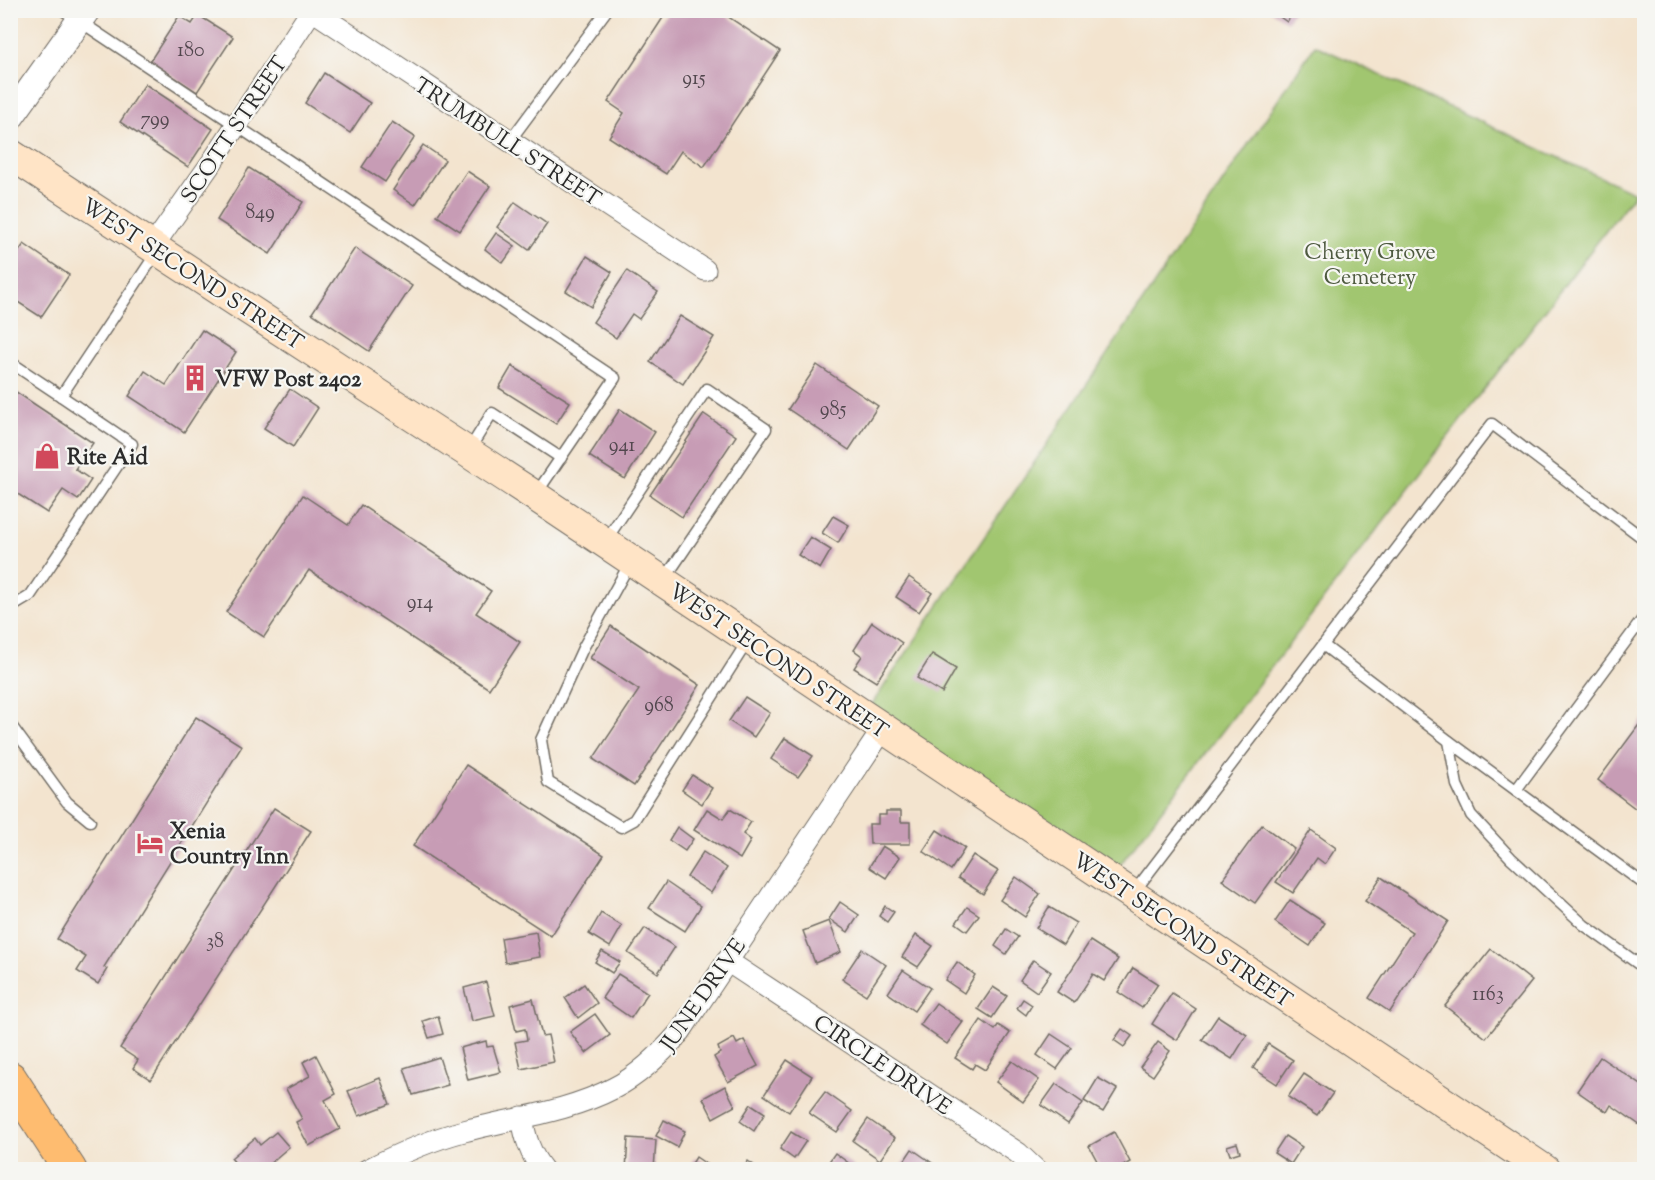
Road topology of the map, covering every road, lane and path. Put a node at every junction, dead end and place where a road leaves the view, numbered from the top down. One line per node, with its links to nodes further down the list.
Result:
1 (312, 10): 5 (street, SCOTT STREET); 6 (street, TRUMBULL STREET)
2 (607, 10): 6 (lane)
3 (77, 14): 4 (street); 5 (lane)
4 (10, 118)
5 (236, 125): 8 (street, SCOTT STREET); 13 (lane)
6 (509, 142): 9 (street, TRUMBULL STREET)
7 (10, 154): 8 (main road, WEST SECOND STREET)
8 (156, 248): 11 (lane); 12 (main road, WEST SECOND STREET)
9 (705, 270)
10 (10, 362): 11 (lane)
11 (61, 396): 19 (lane)
12 (467, 453): 13 (lane); 14 (main road, WEST SECOND STREET)
13 (561, 458): 14 (lane)
14 (535, 496): 16 (main road, WEST SECOND STREET)
15 (1644, 539): 22 (lane)
16 (604, 543): 17 (main road, WEST SECOND STREET); 18 (lane)
17 (631, 561): 18 (main road, WEST SECOND STREET); 21 (lane)
18 (663, 582): 21 (main road, WEST SECOND STREET)
19 (10, 608)
20 (1644, 617): 26 (lane)
21 (749, 639): 24 (main road, WEST SECOND STREET)
22 (1323, 645): 25 (lane); 29 (lane)
23 (10, 724): 27 (lane)
24 (883, 729): 29 (main road, WEST SECOND STREET); 30 (street, JUNE DRIVE)
25 (1449, 741): 26 (lane); 31 (lane)
26 (1516, 790): 28 (lane)
27 (90, 821)
28 (1644, 884)
29 (1132, 895): 38 (main road, WEST SECOND STREET)
30 (728, 961): 33 (street, JUNE DRIVE); 37 (street, CIRCLE DRIVE)
31 (1644, 968)
32 (10, 1078): 34 (main road)
33 (522, 1117): 35 (street, JUNE DRIVE); 36 (street)
34 (70, 1170)
35 (366, 1170)
36 (543, 1170)
37 (1036, 1170)
38 (1545, 1170)

